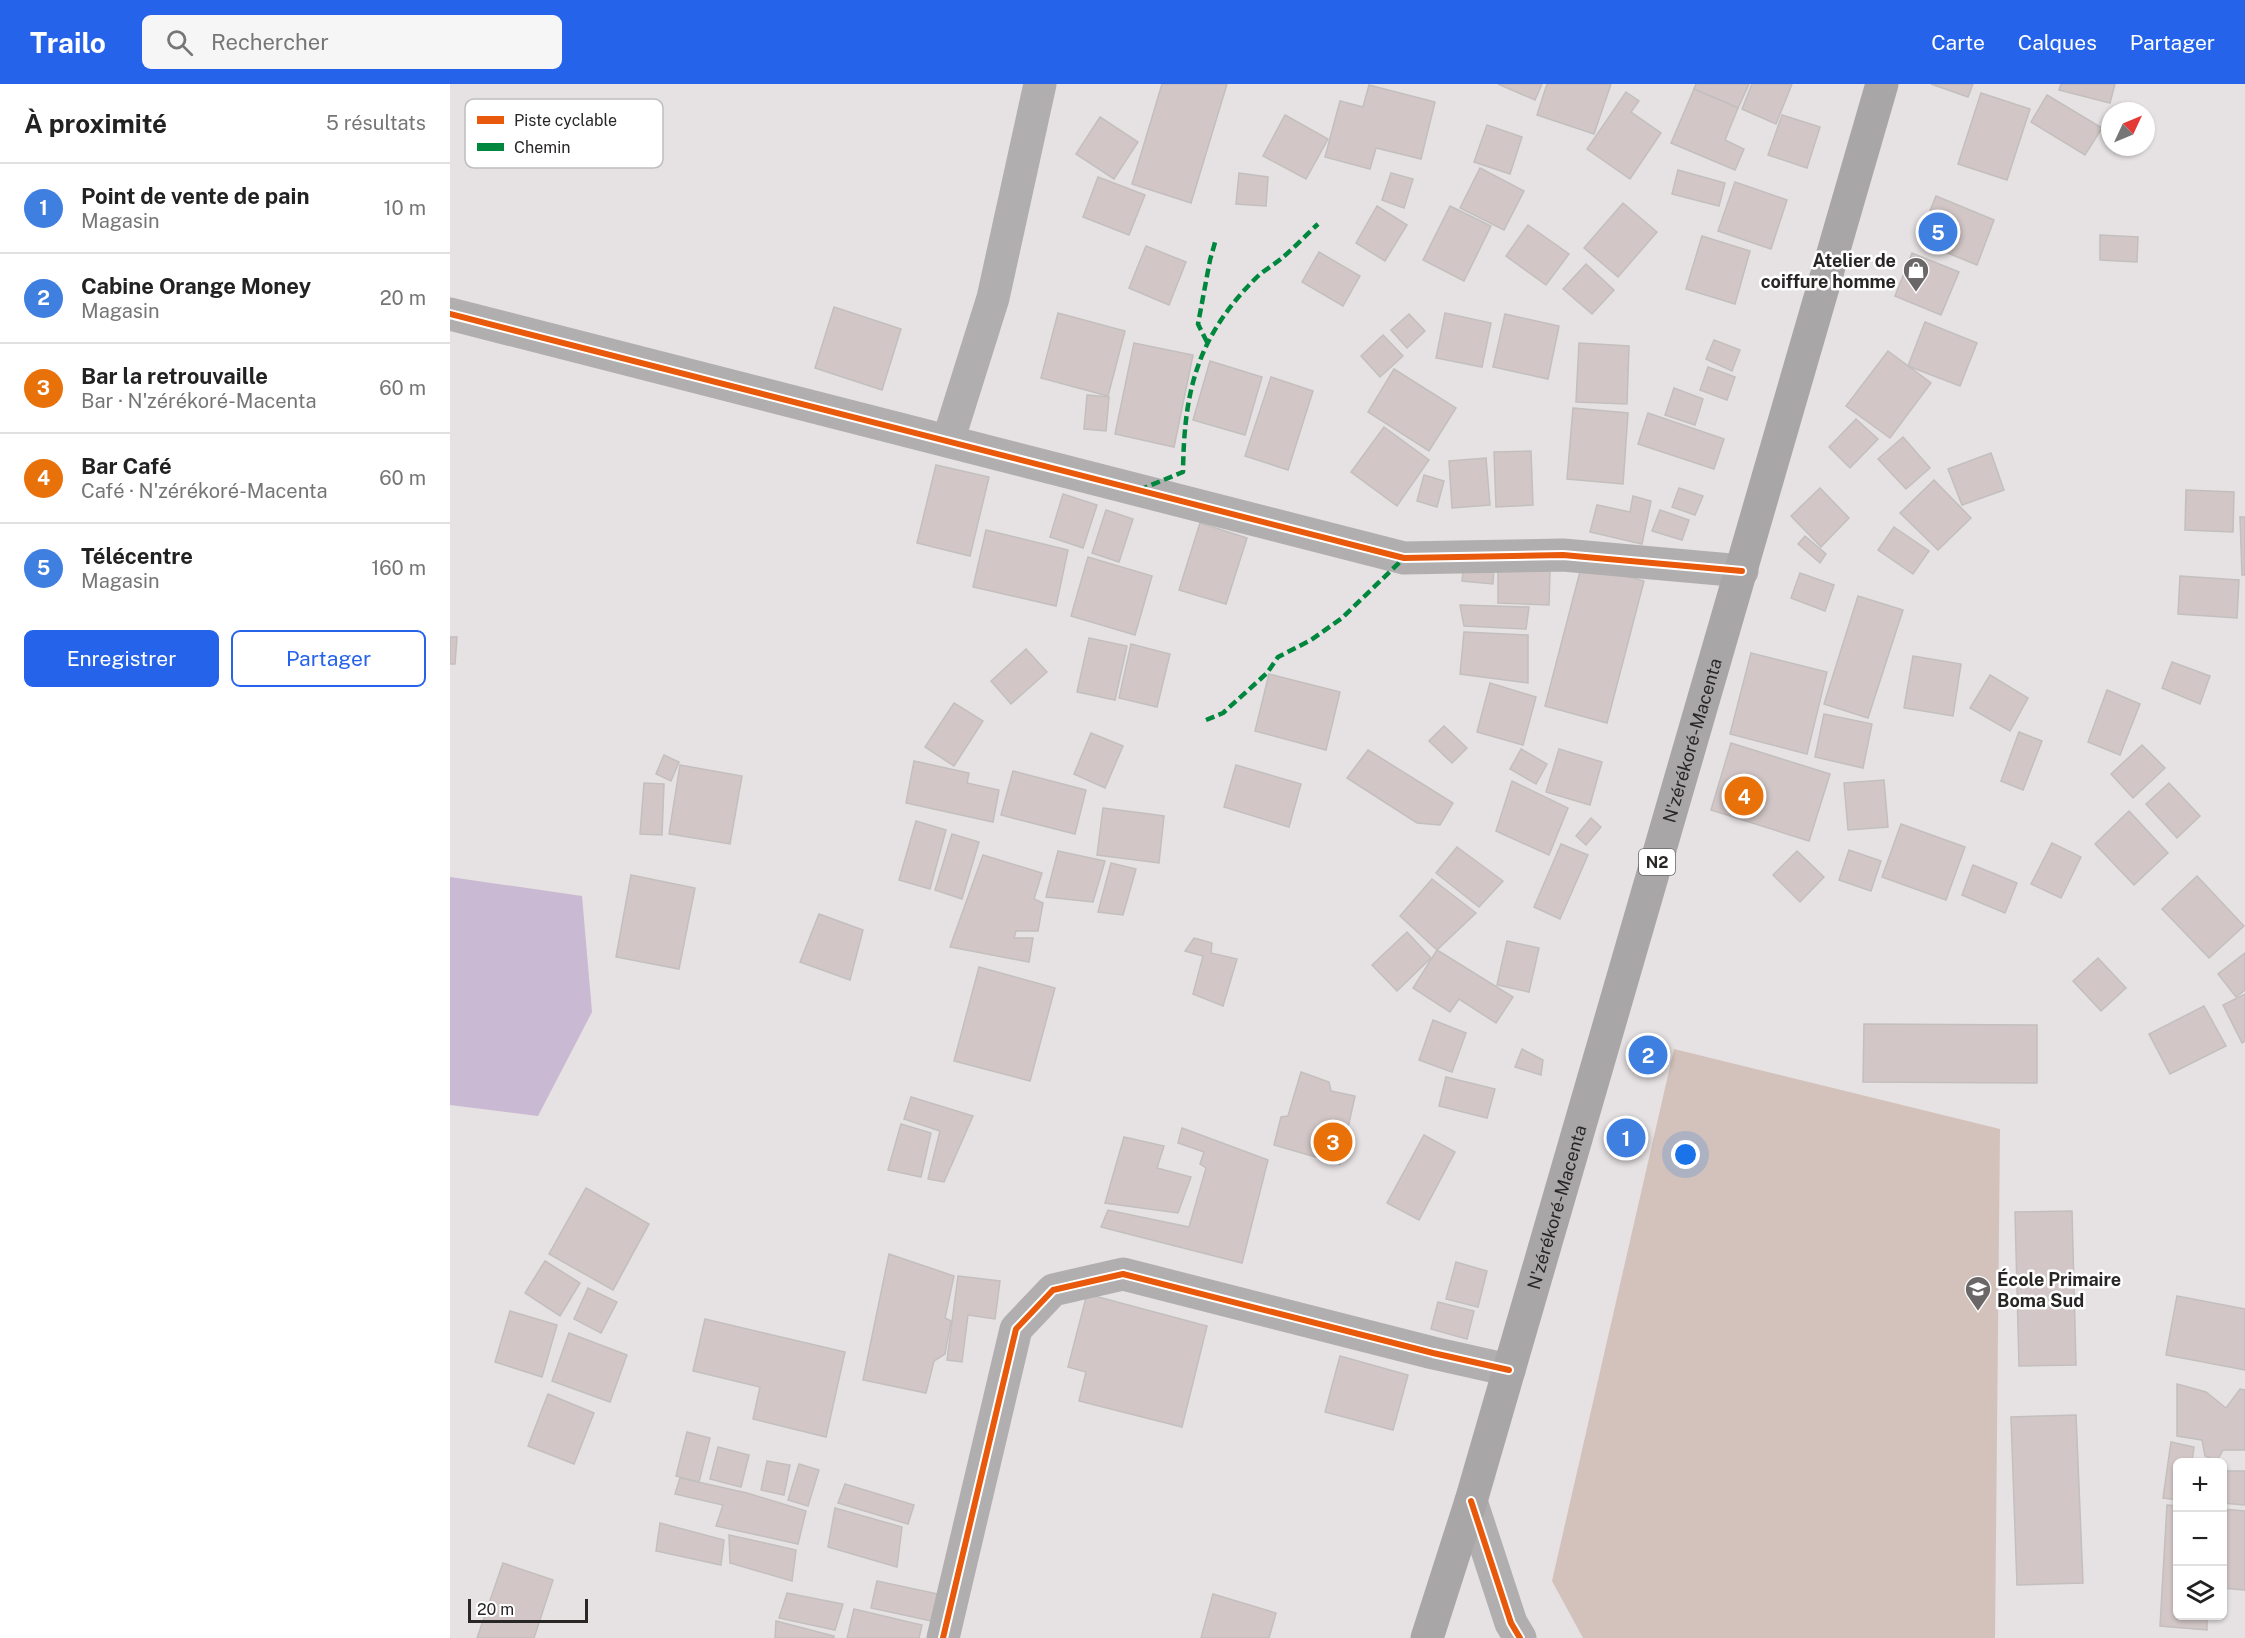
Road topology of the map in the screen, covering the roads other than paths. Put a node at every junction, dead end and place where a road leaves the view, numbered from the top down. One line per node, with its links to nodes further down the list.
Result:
1 (1040, 84): 4 (street)
2 (1882, 84): 5 (highway, N'zérékoré-Macenta / N2)
3 (450, 314): 4 (street)
4 (948, 441): 5 (street)
5 (1742, 571): 6 (highway, N'zérékoré-Macenta / N2)
6 (1509, 1370): 7 (highway, N'zérékoré-Macenta / N2); 8 (street)
7 (1471, 1501): 9 (highway, N'zérékoré-Macenta / N2); 10 (street)
8 (943, 1638)
9 (1427, 1638)
10 (1520, 1638)

